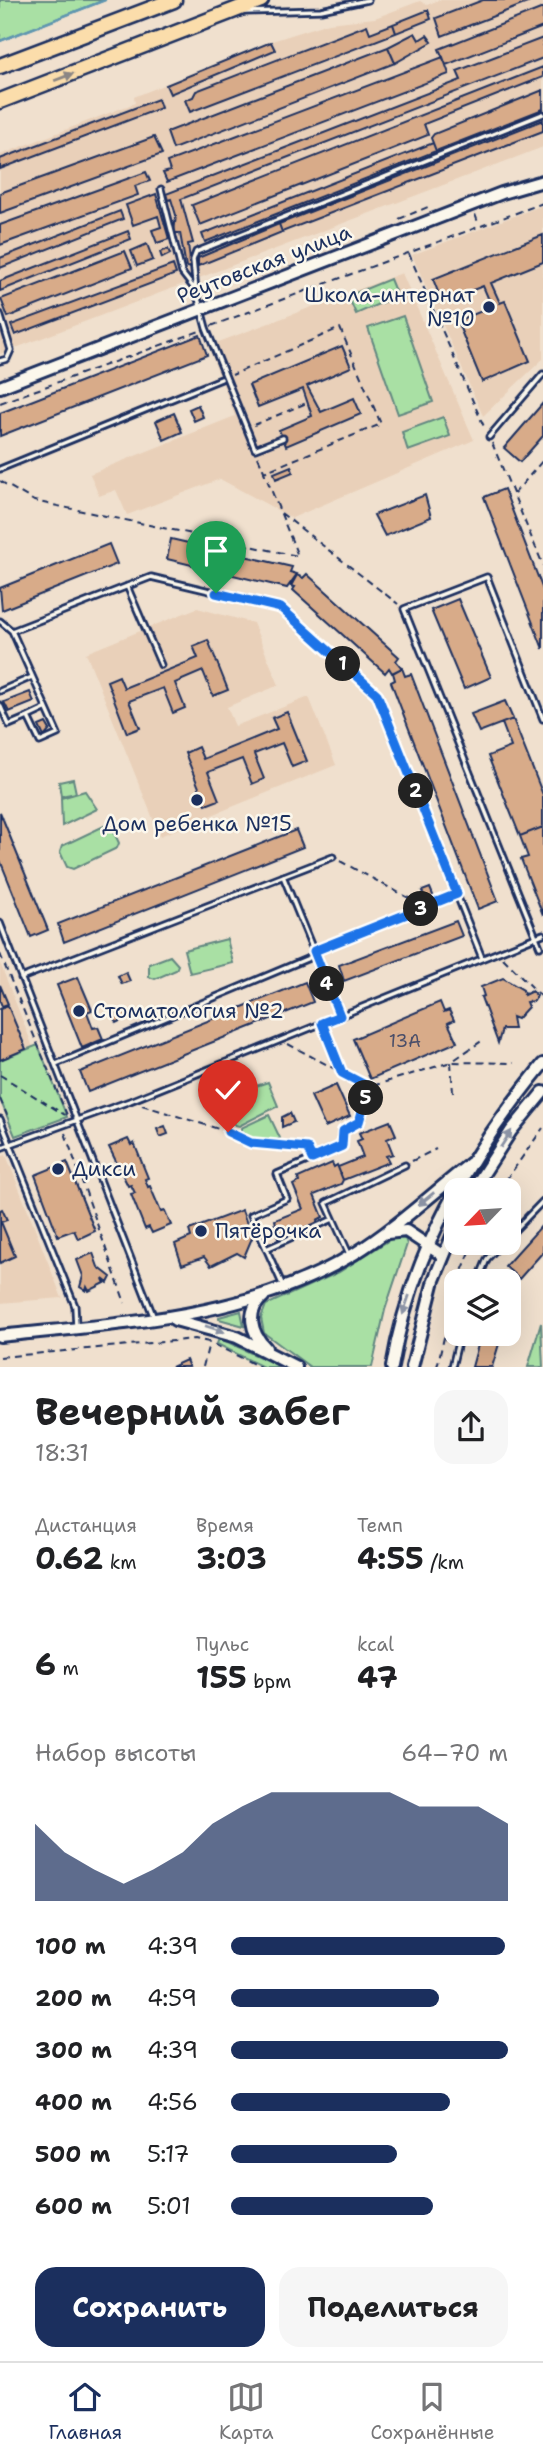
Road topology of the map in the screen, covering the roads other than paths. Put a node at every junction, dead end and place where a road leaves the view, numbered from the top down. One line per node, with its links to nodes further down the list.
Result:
1 (166, 0): 6 (street)
2 (174, 0): 6 (highway)
3 (261, 0): 5 (highway)
4 (368, 0): 5 (lane)
5 (229, 12): 8 (highway, one-way to 5)
6 (125, 19): 7 (highway)
7 (0, 66)
8 (0, 101)
9 (543, 114): 12 (lane)
10 (543, 181): 13 (street, Реутовская улица)
11 (161, 190): 12 (lane)
12 (196, 291): 13 (lane)
13 (202, 309): 17 (lane); 18 (street, Реутовская улица)
14 (0, 314): 15 (lane)
15 (0, 361)
16 (543, 374): 19 (lane)
17 (224, 378): 20 (lane); 21 (lane)
18 (0, 387)
19 (489, 437)
20 (283, 438)
21 (0, 469)
22 (127, 586): 24 (lane); 25 (lane); 34 (lane)
23 (0, 621): 24 (lane)
24 (12, 632): 26 (lane)
25 (161, 665)
26 (32, 677): 27 (lane); 29 (lane)
27 (0, 691)
28 (0, 705): 30 (lane)
29 (46, 708): 30 (lane); 30 (lane)
30 (28, 716)
31 (543, 719): 37 (lane)
32 (332, 857): 33 (lane)
33 (284, 876): 39 (lane); 41 (lane)
34 (457, 894): 39 (lane); 40 (lane)
35 (0, 923): 41 (lane)
36 (543, 934): 37 (lane)
37 (535, 937): 38 (lane); 40 (lane)
38 (540, 947)
39 (315, 953): 42 (lane); 44 (lane)
40 (482, 958): 42 (lane)
41 (21, 978): 44 (lane)
42 (340, 1016): 47 (lane)
43 (543, 1064): 51 (street)
44 (55, 1065): 47 (lane)
45 (543, 1092): 53 (street, one-way to 45)
46 (0, 1119): 48 (lane)
47 (77, 1120): 48 (lane); 65 (lane)
48 (10, 1144): 50 (lane); 66 (lane)
49 (342, 1146): 59 (lane)
50 (0, 1148)
51 (471, 1163): 57 (street, one-way to 57); 58 (street)
52 (405, 1165): 55 (lane)
53 (481, 1178)
54 (543, 1201): 56 (lane)
55 (333, 1219): 59 (lane); 62 (lane)
56 (522, 1223)
57 (381, 1235): 58 (street); 62 (street)
58 (428, 1244): 61 (street); 71 (street, one-way to 71)
59 (266, 1249): 63 (lane)
60 (444, 1251): 61 (street)
61 (442, 1255): 72 (street)
62 (350, 1256): 63 (street)
63 (284, 1288): 64 (street)
64 (271, 1293): 65 (street); 69 (street)
65 (155, 1320): 66 (street); 69 (street, one-way to 69)
66 (76, 1328): 67 (street)
67 (0, 1336)
68 (457, 1346): 73 (lane)
69 (271, 1352): 70 (street)
70 (296, 1367)
71 (392, 1367)
72 (412, 1367)
73 (452, 1367)

